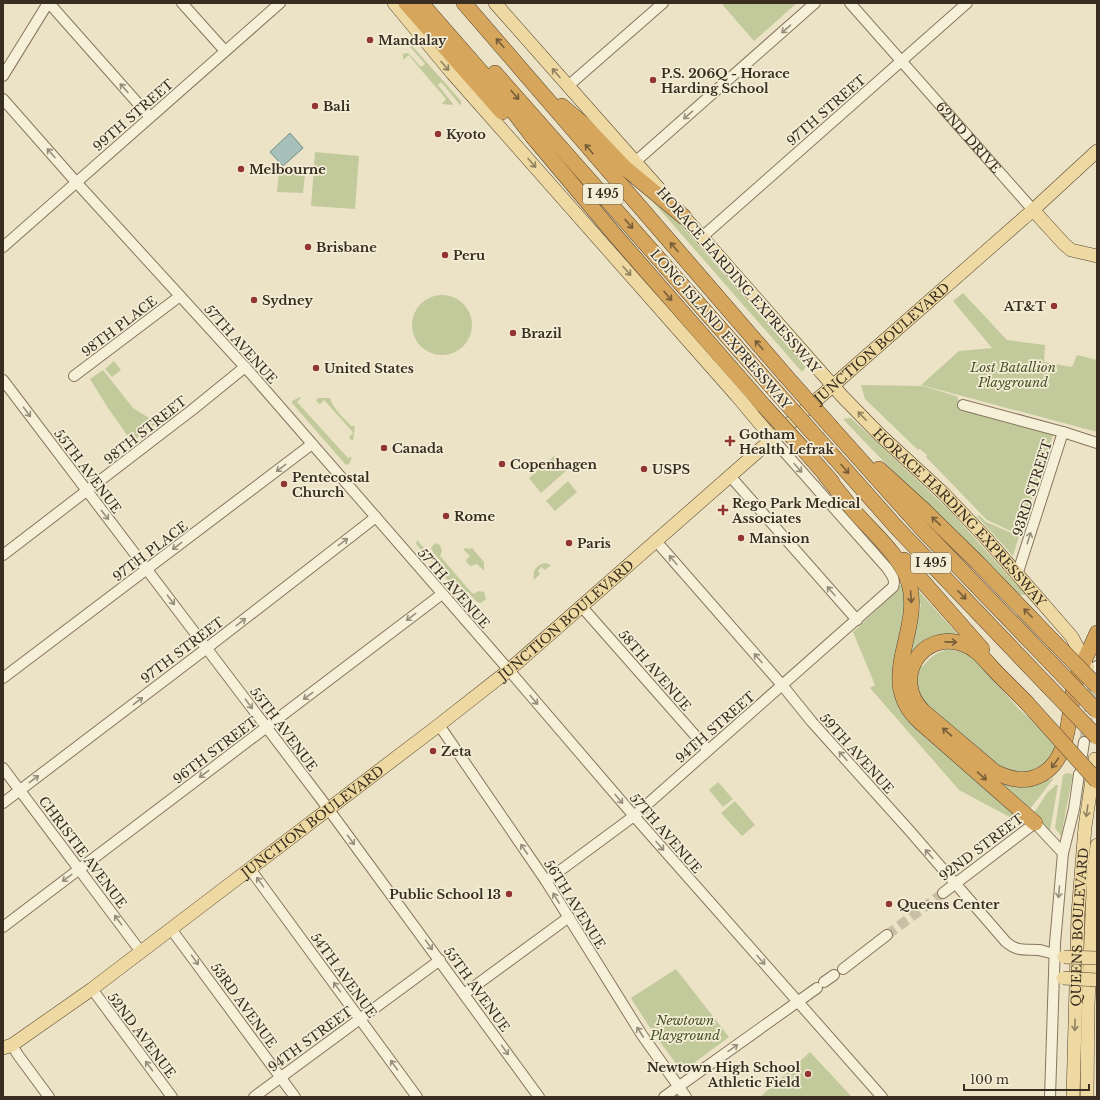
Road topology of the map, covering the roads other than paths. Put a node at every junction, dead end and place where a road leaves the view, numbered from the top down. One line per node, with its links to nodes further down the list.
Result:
1 (48, 3): 16 (street); 20 (street, one-way to 1)
2 (182, 3): 14 (street)
3 (280, 3): 14 (street, 99TH STREET)
4 (394, 3): 37 (main road, one-way to 37)
5 (406, 3): 26 (highway)
6 (421, 3): 26 (highway)
7 (434, 3): 63 (highway, LONG ISLAND EXPRESSWAY / I 495, one-way to 63, bridge)
8 (464, 3): 17 (highway, LONG ISLAND EXPRESSWAY / I 495, one-way to 8)
9 (495, 3): 18 (main road, HORACE HARDING EXPRESSWAY, one-way to 9)
10 (662, 3): 18 (street)
11 (815, 3): 22 (street, one-way to 22)
12 (850, 3): 15 (street, 62ND DRIVE)
13 (967, 3): 15 (street, 97TH STREET)
14 (225, 52): 20 (street, 99TH STREET)
15 (902, 61): 24 (street, 62ND DRIVE); 27 (street, 97TH STREET)
16 (3, 76)
17 (535, 83): 25 (highway); 40 (highway, LONG ISLAND EXPRESSWAY / I 495, one-way to 17, bridge)
18 (568, 86): 22 (main road, HORACE HARDING EXPRESSWAY)
19 (3, 99): 23 (street, 57TH AVENUE, one-way to 19)
20 (150, 117): 23 (street, 99TH STREET)
21 (1097, 151): 24 (main road, JUNCTION BOULEVARD)
22 (635, 162): 25 (main road, HORACE HARDING EXPRESSWAY)
23 (76, 182): 28 (street, 99TH STREET); 30 (street, 57TH AVENUE)
24 (1033, 210): 29 (main road, 62ND DRIVE); 34 (main road, JUNCTION BOULEVARD)
25 (684, 217): 27 (main road, HORACE HARDING EXPRESSWAY)
26 (615, 235): 42 (highway, one-way to 42, bridge)
27 (702, 237): 34 (main road, HORACE HARDING EXPRESSWAY)
28 (3, 247)
29 (1097, 256)
30 (180, 296): 31 (street, 57TH AVENUE); 32 (street, 98TH PLACE)
31 (245, 367): 39 (street, 57TH AVENUE); 43 (street, 98TH STREET)
32 (74, 376)
33 (3, 380): 43 (street, 55TH AVENUE, one-way to 43)
34 (833, 386): 37 (main road, JUNCTION BOULEVARD); 48 (main road, HORACE HARDING EXPRESSWAY, one-way to 34)
35 (963, 405): 36 (street)
36 (1063, 432): 38 (street); 48 (street, 93RD STREET, one-way to 36)
37 (772, 438): 41 (main road, JUNCTION BOULEVARD); 51 (street, 94TH STREET, one-way to 51)
38 (1097, 443)
39 (312, 444): 44 (street, 57TH AVENUE); 47 (street, 97TH PLACE, one-way to 47)
40 (856, 456): 56 (highway, one-way to 40, bridge); 60 (highway, LONG ISLAND EXPRESSWAY / I 495, bridge)
41 (730, 476): 45 (main road, JUNCTION BOULEVARD); 51 (street, one-way to 41)
42 (826, 476): 59 (highway); 74 (highway, one-way to 74)
43 (87, 491): 46 (street, 98TH STREET); 47 (street, 55TH AVENUE, one-way to 47)
44 (376, 517): 49 (street, 57TH AVENUE); 54 (street, 97TH STREET, one-way to 44)
45 (656, 541): 50 (main road, JUNCTION BOULEVARD); 58 (street, 59TH AVENUE, one-way to 45)
46 (3, 555)
47 (147, 569): 54 (street, 55TH AVENUE, one-way to 54); 57 (street, 97TH PLACE)
48 (1017, 575): 53 (main road, HORACE HARDING EXPRESSWAY)
49 (442, 594): 55 (street, 57TH AVENUE); 62 (street, 96TH STREET, one-way to 62)
50 (582, 607): 55 (main road, JUNCTION BOULEVARD); 64 (street, 58TH AVENUE)
51 (857, 620): 58 (street, 94TH STREET)
52 (1097, 633): 53 (main road); 56 (highway)
53 (1072, 636): 56 (main road, HORACE HARDING EXPRESSWAY)
54 (207, 648): 62 (street, 55TH AVENUE, one-way to 62); 70 (street, 97TH STREET, one-way to 54)
55 (509, 670): 61 (main road, JUNCTION BOULEVARD); 73 (street, 57TH AVENUE, one-way to 73)
56 (1094, 673): 59 (highway, one-way to 59)
57 (3, 678)
58 (782, 685): 64 (street, 94TH STREET); 80 (street, 59TH AVENUE, one-way to 58)
59 (1015, 690): 69 (highway, bridge)
60 (1097, 711)
61 (439, 725): 72 (main road, JUNCTION BOULEVARD); 79 (street, 56TH AVENUE, one-way to 61)
62 (267, 727): 72 (street, 55TH AVENUE); 77 (street, 96TH STREET, one-way to 77)
63 (1091, 740): 65 (street)
64 (708, 750): 73 (street, 94TH STREET)
65 (1082, 755)
66 (1095, 759): 111 (main road, QUEENS BOULEVARD, one-way to 111)
67 (3, 768): 70 (street, CHRISTIE AVENUE)
68 (1079, 774): 76 (street, QUEENS BOULEVARD)
69 (1097, 781)
70 (20, 790): 71 (street, 97TH STREET); 77 (street, CHRISTIE AVENUE)
71 (3, 803)
72 (328, 809): 78 (main road, JUNCTION BOULEVARD); 89 (street, 55TH AVENUE, one-way to 89)
73 (634, 816): 79 (street, 94TH STREET); 96 (street, 57TH AVENUE, one-way to 96)
74 (1035, 823): 76 (street); 80 (street, 92ND STREET)
75 (1097, 845): 112 (main road, QUEENS BOULEVARD)
76 (1062, 853): 87 (street, QUEENS BOULEVARD, one-way to 87)
77 (79, 869): 83 (street, 96TH STREET, one-way to 83); 86 (street, CHRISTIE AVENUE, one-way to 77)
78 (250, 869): 84 (main road, JUNCTION BOULEVARD); 97 (street, 54TH AVENUE, one-way to 78)
79 (546, 881): 82 (street, 56TH AVENUE, one-way to 79)
80 (955, 883): 81 (street, 92ND STREET); 87 (street, 59TH AVENUE)
81 (942, 893)
82 (568, 917): 95 (street); 100 (street, 56TH AVENUE, one-way to 82)
83 (3, 927)
84 (172, 929): 86 (main road, JUNCTION BOULEVARD); 99 (street, 53RD AVENUE, one-way to 99)
85 (887, 935): 90 (street)
86 (141, 952): 94 (main road, JUNCTION BOULEVARD)
87 (1059, 956): 88 (main road, bridge); 92 (street, QUEENS BOULEVARD)
88 (1097, 958)
89 (440, 960): 95 (street, 55TH AVENUE); 97 (street, 94TH STREET)
90 (842, 968)
91 (834, 975): 96 (street)
92 (1059, 979): 93 (main road, bridge); 110 (street, QUEENS BOULEVARD)
93 (1097, 980)
94 (92, 989): 98 (main road, JUNCTION BOULEVARD); 102 (street, 52ND AVENUE, one-way to 94)
95 (464, 994): 106 (street, 55TH AVENUE, one-way to 106)
96 (798, 1002): 100 (street, one-way to 96); 109 (street, 57TH AVENUE)
97 (360, 1019): 99 (street, 94TH STREET); 105 (street, 54TH AVENUE, one-way to 97)
98 (8, 1047): 101 (street)
99 (280, 1077): 103 (street, 94TH STREET); 104 (street, 53RD AVENUE)
100 (678, 1087): 107 (street); 108 (street, 56TH AVENUE)
101 (49, 1097)
102 (172, 1097)
103 (254, 1097)
104 (295, 1097)
105 (417, 1097)
106 (539, 1097)
107 (664, 1097)
108 (686, 1097)
109 (882, 1097)
110 (1050, 1097)
111 (1073, 1097)
112 (1087, 1097)

